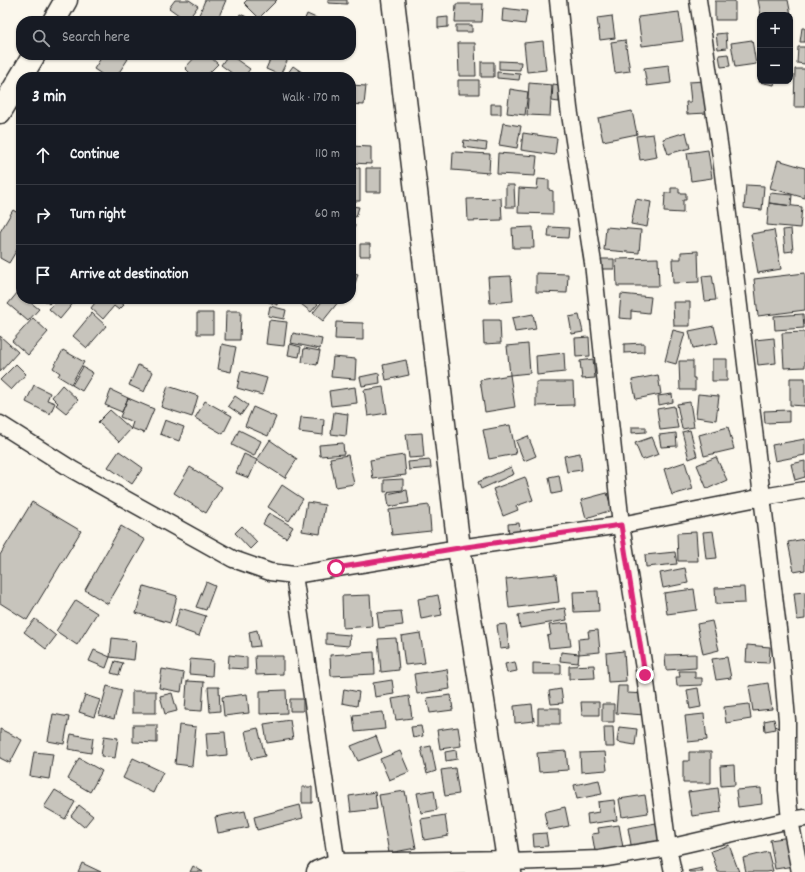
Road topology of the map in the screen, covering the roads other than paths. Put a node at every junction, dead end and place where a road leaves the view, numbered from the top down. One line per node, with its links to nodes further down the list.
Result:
1 (66, 0): 5 (street)
2 (393, 0): 14 (street)
3 (558, 0): 13 (street)
4 (698, 0): 12 (street)
5 (57, 16)
6 (31, 60): 7 (street)
7 (24, 72)
8 (16, 85): 9 (street)
9 (0, 112)
10 (0, 424): 15 (street)
11 (805, 490): 12 (street)
12 (762, 497): 13 (street); 16 (street)
13 (621, 525): 14 (street); 17 (street)
14 (459, 548): 15 (street); 18 (street)
15 (294, 575): 19 (street)
16 (797, 819): 17 (street); 21 (street)
17 (668, 848): 18 (street); 20 (street)
18 (510, 867): 19 (street)
19 (331, 870)
20 (673, 872)
21 (800, 872)

